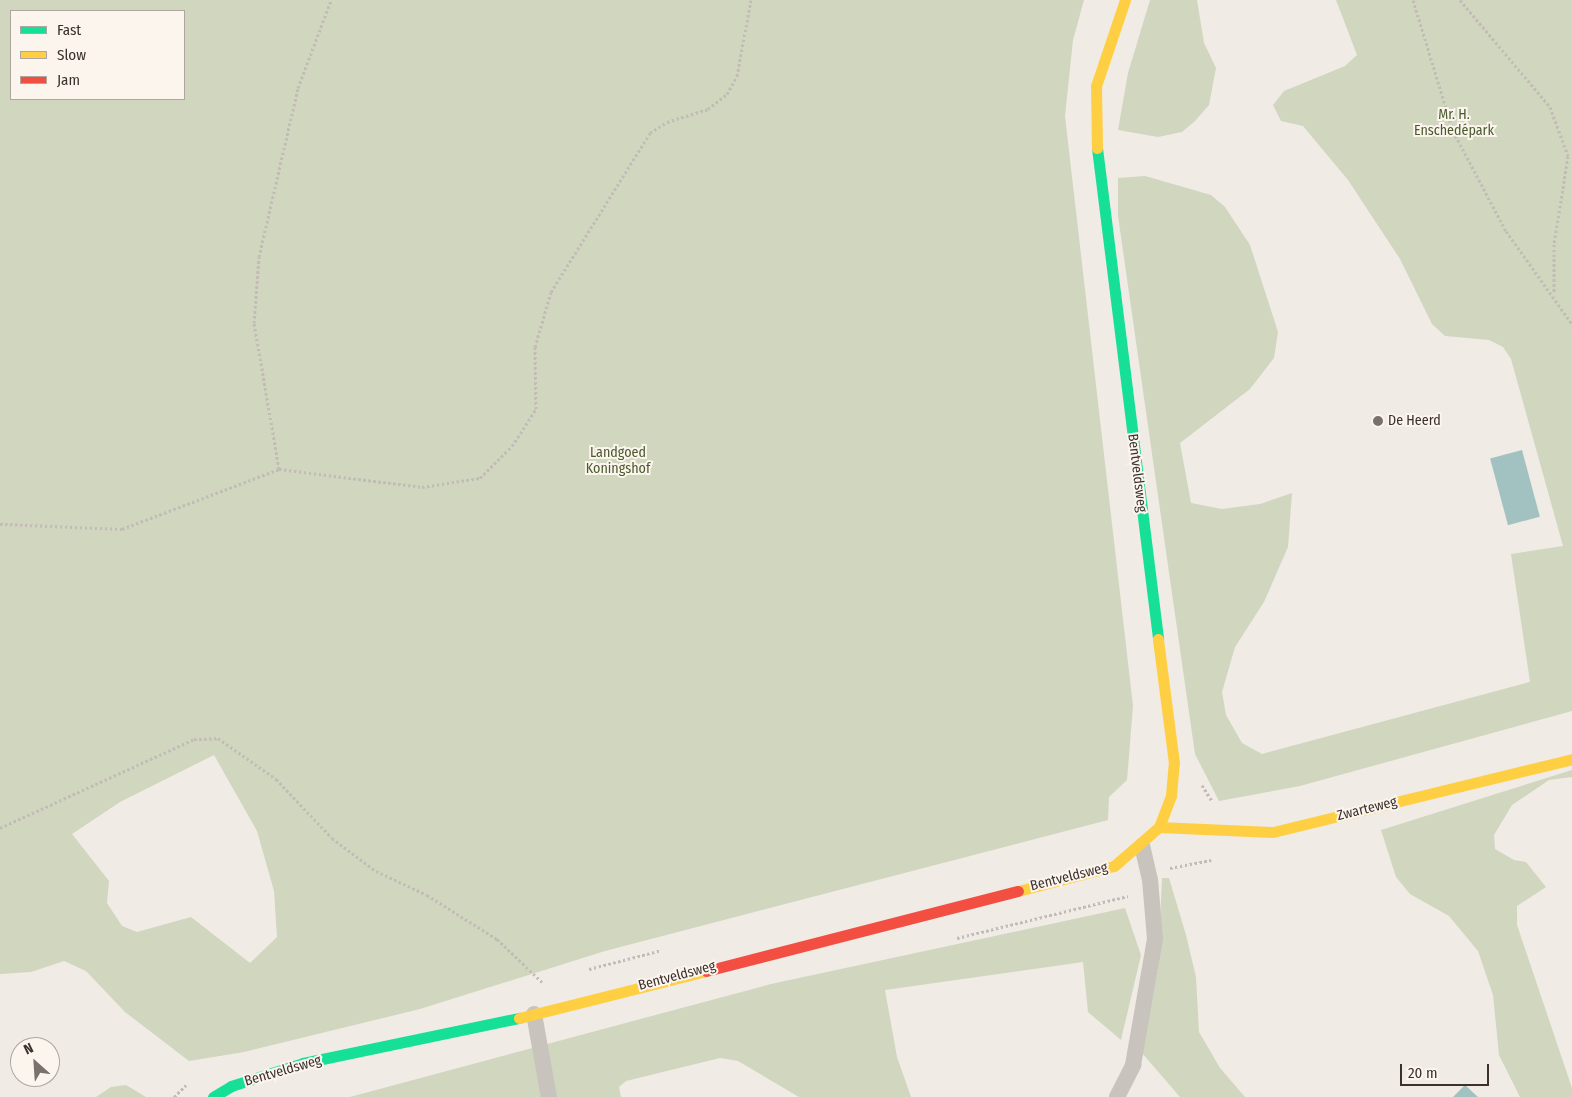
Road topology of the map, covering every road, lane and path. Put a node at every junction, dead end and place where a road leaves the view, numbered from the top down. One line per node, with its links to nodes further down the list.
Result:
1 (331, 0): 8 (path)
2 (751, 0): 8 (path)
3 (1125, 0): 11 (street, Bentveldsweg)
4 (1413, 0): 6 (path)
5 (1460, 0): 6 (path)
6 (1554, 294): 7 (path)
7 (1572, 324)
8 (279, 469): 9 (path)
9 (0, 524)
10 (1572, 759): 13 (street, Zwarteweg)
11 (1174, 763): 12 (path); 13 (street, Bentveldsweg)
12 (1217, 805)
13 (1159, 827): 15 (street, Bentveldsweg)
14 (0, 828): 16 (path)
15 (1142, 846): 17 (street, Bentveldsweg); 20 (lane)
16 (545, 985)
17 (534, 1014): 18 (street, Bentveldsweg); 19 (lane)
18 (213, 1097)
19 (549, 1097)
20 (1117, 1097)

